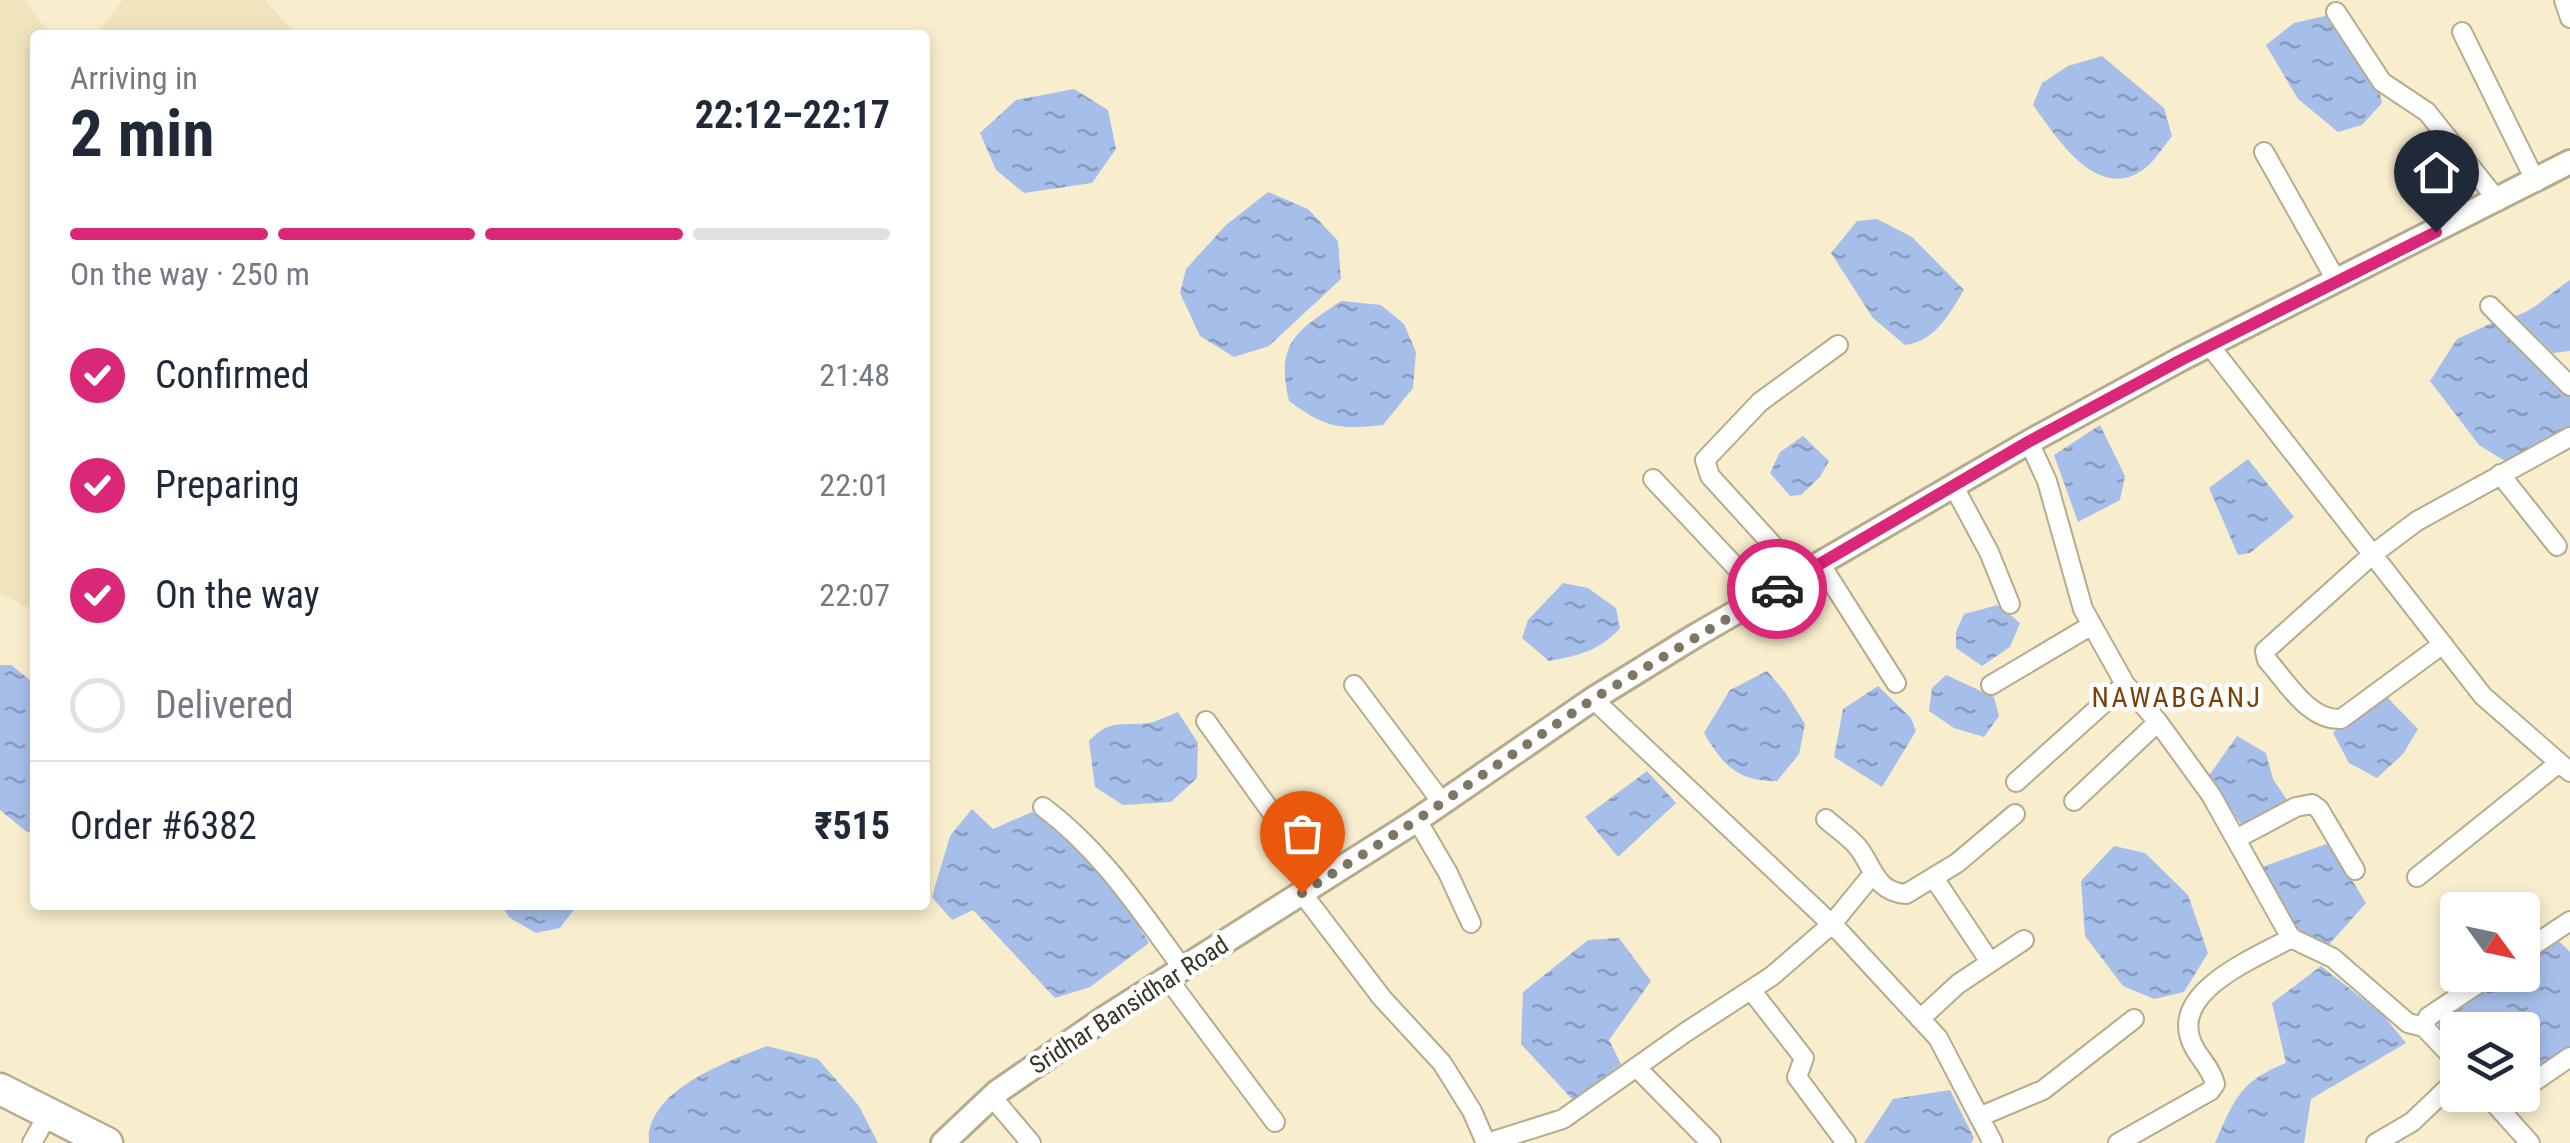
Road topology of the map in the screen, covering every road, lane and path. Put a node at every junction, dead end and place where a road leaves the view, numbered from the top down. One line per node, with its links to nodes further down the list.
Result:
1 (2564, 0): 3 (street)
2 (2336, 12): 8 (street)
3 (2570, 18)
4 (2462, 32): 7 (street)
5 (2264, 152): 9 (street)
6 (2570, 162): 7 (street, Sridhar Bansidhar Road)
7 (2536, 182): 8 (street, Sridhar Bansidhar Road)
8 (2498, 201): 9 (street, Sridhar Bansidhar Road)
9 (2336, 280): 12 (street, Sridhar Bansidhar Road)
10 (2490, 306): 13 (street)
11 (1838, 345): 21 (street)
12 (2210, 346): 15 (street, Sridhar Bansidhar Road); 20 (street)
13 (2570, 386)
14 (2570, 437): 16 (street)
15 (2028, 442): 18 (street, Sridhar Bansidhar Road); 24 (street)
16 (2500, 474): 19 (street); 20 (street)
17 (1653, 480): 22 (street)
18 (1954, 487): 21 (street, Sridhar Bansidhar Road); 23 (street)
19 (2558, 546)
20 (2373, 554): 25 (street); 25 (street)
21 (1811, 570): 22 (street, Sridhar Bansidhar Road); 26 (street)
22 (1764, 597): 30 (street, Sridhar Bansidhar Road)
23 (2010, 604)
24 (2092, 626): 27 (street); 29 (street)
25 (2443, 644): 33 (street)
26 (1896, 683)
27 (2125, 684): 32 (street); 34 (street)
28 (1354, 686): 35 (street)
29 (1991, 686)
30 (1593, 699): 35 (street, Sridhar Bansidhar Road); 49 (street)
31 (1206, 722): 46 (street)
32 (2158, 722): 36 (street); 41 (street)
33 (2565, 768): 44 (street)
34 (2016, 782)
35 (1440, 801): 40 (street, Sridhar Bansidhar Road)
36 (2074, 801)
37 (1043, 807): 54 (street)
38 (2015, 814): 45 (street)
39 (1826, 819): 43 (street)
40 (1417, 820): 46 (street, Sridhar Bansidhar Road); 48 (street)
41 (2236, 839): 42 (street); 50 (street)
42 (2355, 870)
43 (1872, 875): 45 (street); 49 (street)
44 (2417, 876)
45 (1934, 878): 53 (street)
46 (1312, 887): 54 (street, Sridhar Bansidhar Road); 75 (street)
47 (2570, 921): 52 (street)
48 (1471, 923)
49 (1832, 924): 55 (street); 57 (street)
50 (2290, 938): 59 (street); 79 (street)
51 (2024, 940): 53 (street)
52 (2540, 942)
53 (1990, 962): 57 (street)
54 (1175, 974): 66 (street, Sridhar Bansidhar Road); 70 (street)
55 (1751, 990): 62 (street); 77 (street)
56 (2466, 992): 59 (street)
57 (1920, 1019): 69 (street)
58 (2134, 1019): 69 (street)
59 (2424, 1027): 60 (street)
60 (2440, 1044)
61 (2570, 1057): 63 (street)
62 (1636, 1067): 75 (street); 76 (street)
63 (2540, 1078)
64 (0, 1089): 68 (main road)
65 (2440, 1095): 80 (street)
66 (992, 1097): 73 (street, Sridhar Bansidhar Road); 74 (street)
67 (2503, 1112): 81 (street)
68 (48, 1114): 71 (street); 72 (main road)
69 (1979, 1117): 78 (street)
70 (1275, 1122)
71 (32, 1143)
72 (107, 1143)
73 (943, 1143)
74 (1031, 1143)
75 (1487, 1143)
76 (1711, 1143)
77 (1846, 1143)
78 (1993, 1143)
79 (2118, 1143)
80 (2376, 1143)
81 (2530, 1143)

